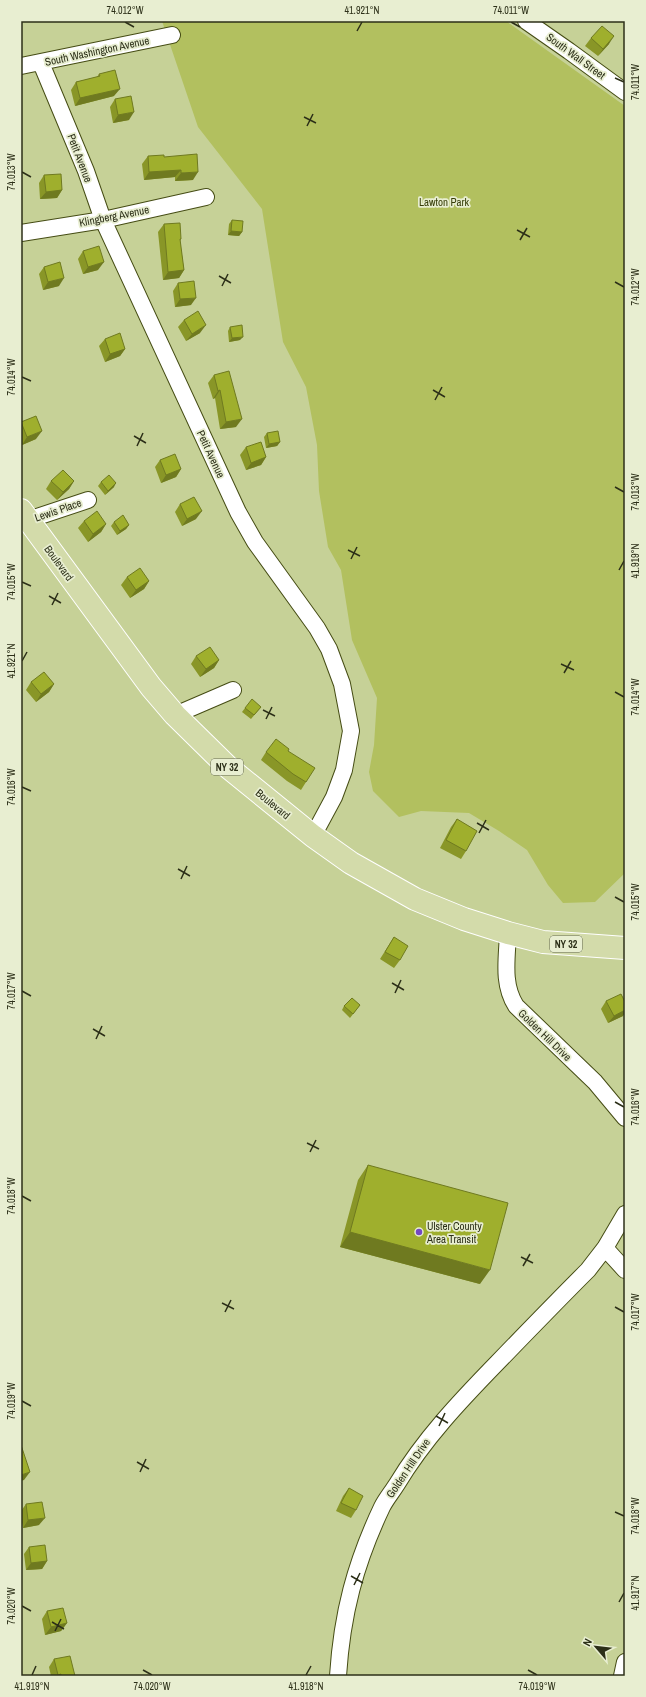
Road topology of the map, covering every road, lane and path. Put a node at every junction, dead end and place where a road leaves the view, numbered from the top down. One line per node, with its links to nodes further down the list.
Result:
1 (526, 21): 5 (street, South Wall Street)
2 (172, 35): 3 (street, South Washington Avenue)
3 (41, 63): 4 (street, South Washington Avenue); 7 (street, Petit Avenue)
4 (21, 66)
5 (625, 92)
6 (206, 197): 7 (street, Klingberg Avenue)
7 (103, 220): 8 (street, Klingberg Avenue); 13 (street, Petit Avenue)
8 (21, 233)
9 (88, 500): 10 (street, Lewis Place)
10 (25, 515): 12 (main road, Boulevard / NY 32)
11 (233, 690): 12 (street)
12 (175, 715): 13 (main road, Boulevard / NY 32)
13 (313, 836): 14 (main road, Boulevard / NY 32)
14 (508, 933): 15 (main road, Boulevard / NY 32); 16 (street, Golden Hill Drive)
15 (625, 948)
16 (625, 1118)
17 (625, 1214): 18 (street, Golden Hill Drive)
18 (605, 1248): 19 (street); 21 (street, Golden Hill Drive)
19 (625, 1270)
20 (625, 1662): 22 (street)
21 (338, 1676)
22 (622, 1676)

